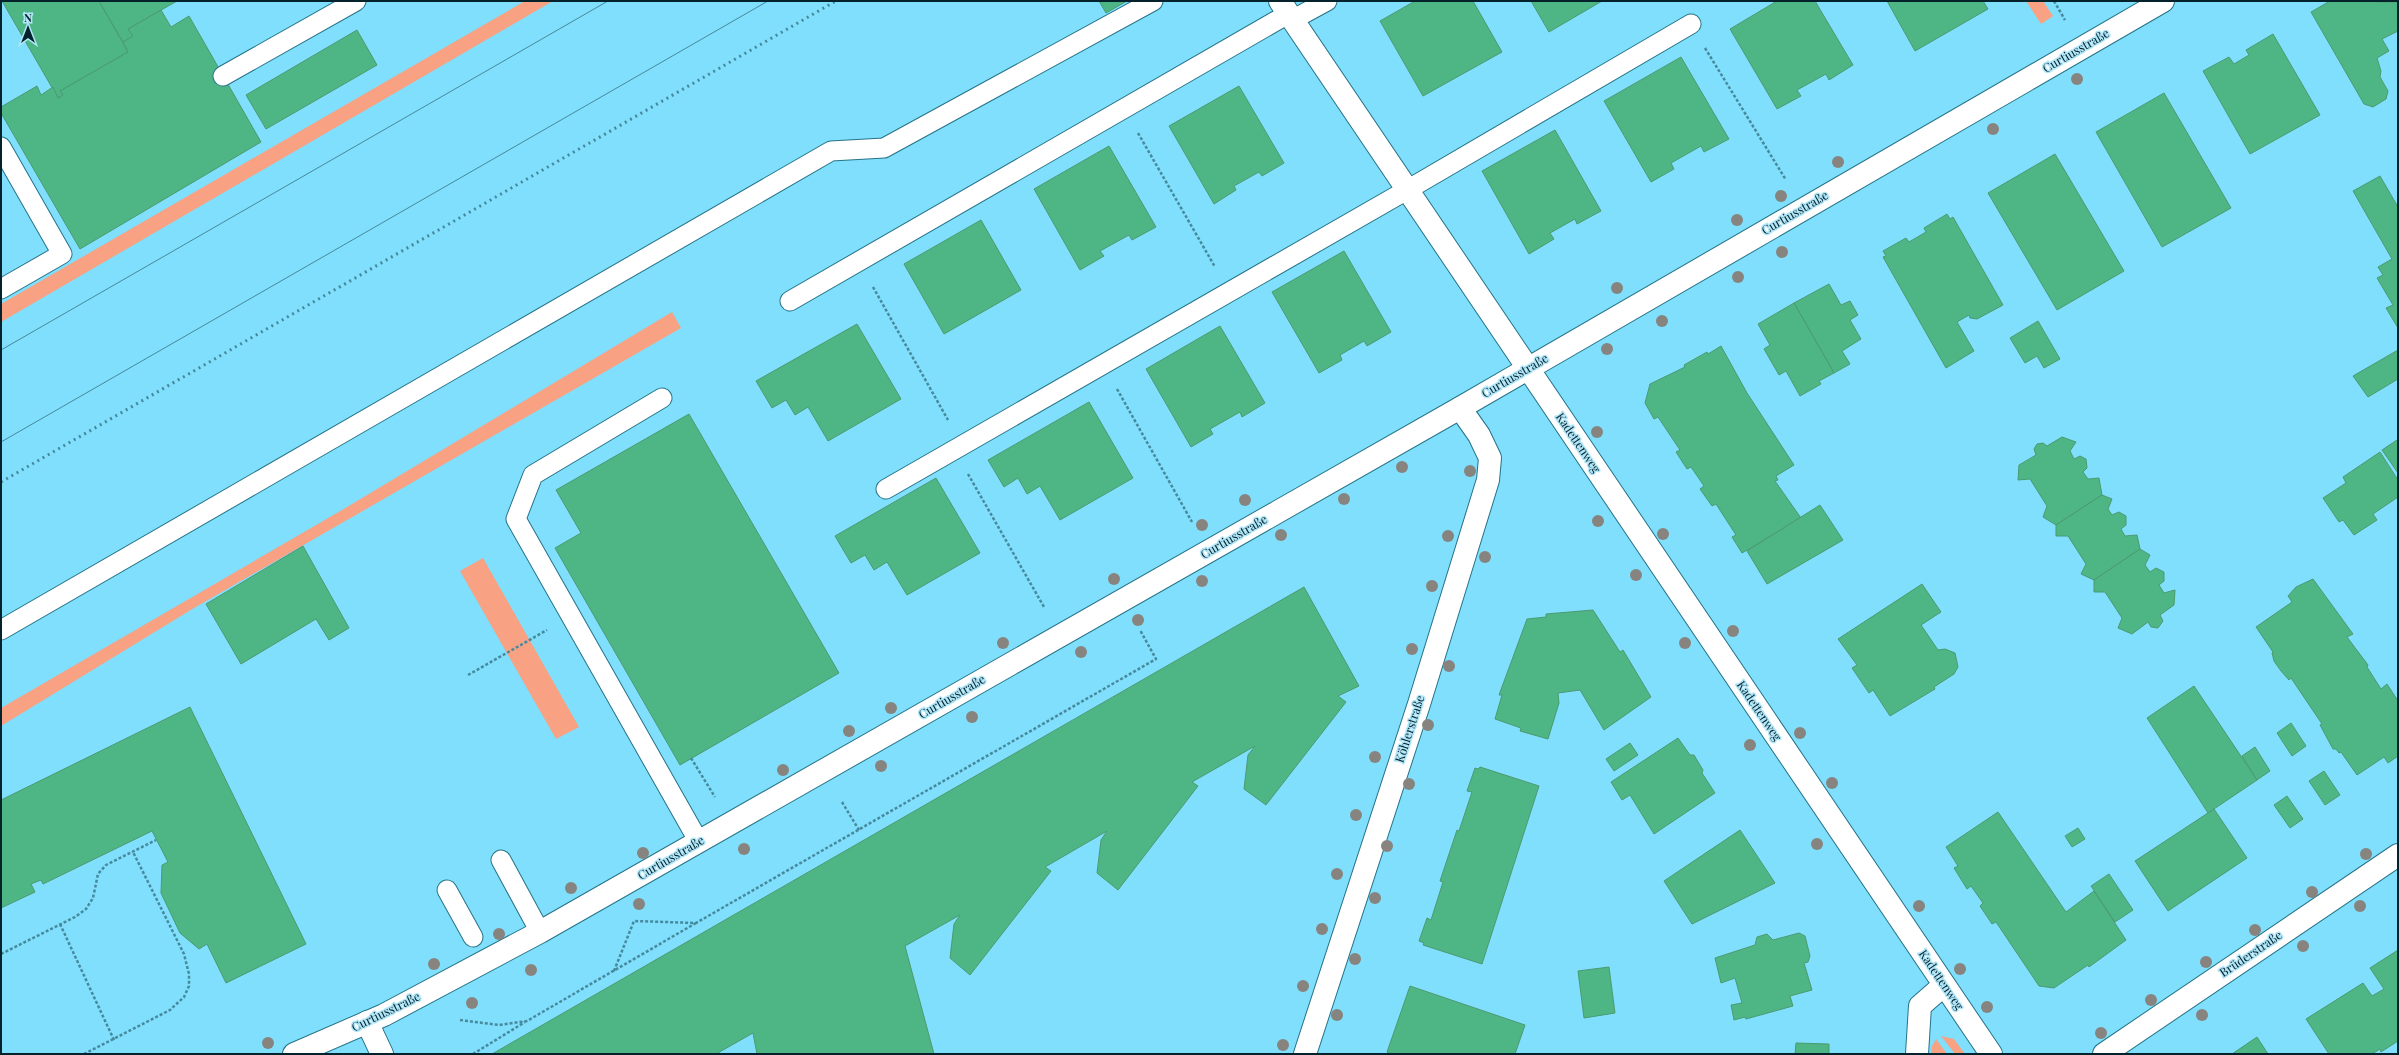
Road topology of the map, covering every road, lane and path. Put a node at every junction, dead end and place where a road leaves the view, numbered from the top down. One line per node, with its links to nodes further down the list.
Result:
1 (356, 1): 9 (lane)
2 (1153, 1): 27 (lane)
3 (1327, 1): 6 (lane)
4 (2054, 1): 7 (path)
5 (2163, 1): 19 (street, Curtiusstraße)
6 (1287, 12): 10 (lane); 13 (street, Kadettenweg)
7 (2065, 20)
8 (1691, 24): 12 (path); 13 (lane)
9 (223, 76)
10 (1123, 108): 14 (lane); 16 (path)
11 (1, 147): 15 (lane)
12 (1786, 180)
13 (1407, 190): 16 (lane); 19 (street, Kadettenweg)
14 (859, 262): 17 (lane); 22 (path)
15 (1, 288)
16 (1229, 292): 18 (lane)
17 (790, 301)
18 (1103, 364): 22 (lane); 24 (path)
19 (1527, 369): 21 (street, Curtiusstraße); 46 (street, Kadettenweg)
20 (662, 398): 26 (lane)
21 (1460, 408): 35 (street, Curtiusstraße); 55 (street, Köhlerstraße)
22 (958, 447): 23 (lane); 25 (path)
23 (886, 489)
24 (1192, 522)
25 (1044, 607)
26 (571, 616): 29 (path); 35 (lane)
27 (1, 630)
28 (1140, 630): 33 (path)
29 (468, 676)
30 (691, 758): 31 (path)
31 (715, 797)
32 (842, 802): 33 (path)
33 (859, 830): 40 (path)
34 (156, 840): 36 (path)
35 (699, 842): 42 (street, Curtiusstraße)
36 (133, 852): 41 (path); 50 (path)
37 (2398, 855): 58 (street, Brüderstraße)
38 (501, 860): 42 (lane)
39 (446, 890): 43 (lane)
40 (696, 923): 45 (path); 45 (path)
41 (60, 924): 44 (path); 50 (path)
42 (540, 932): 49 (street, Curtiusstraße)
43 (473, 937)
44 (1, 954)
45 (614, 971): 48 (path)
46 (1944, 985): 56 (street); 57 (street, Kadettenweg)
47 (460, 1020): 48 (path)
48 (527, 1021): 54 (path)
49 (366, 1022): 52 (street, Curtiusstraße); 53 (street)
50 (114, 1040): 51 (path)
51 (84, 1054)
52 (294, 1054)
53 (382, 1054)
54 (473, 1054)
55 (1305, 1054)
56 (1917, 1054)
57 (1991, 1054)
58 (2104, 1054)

